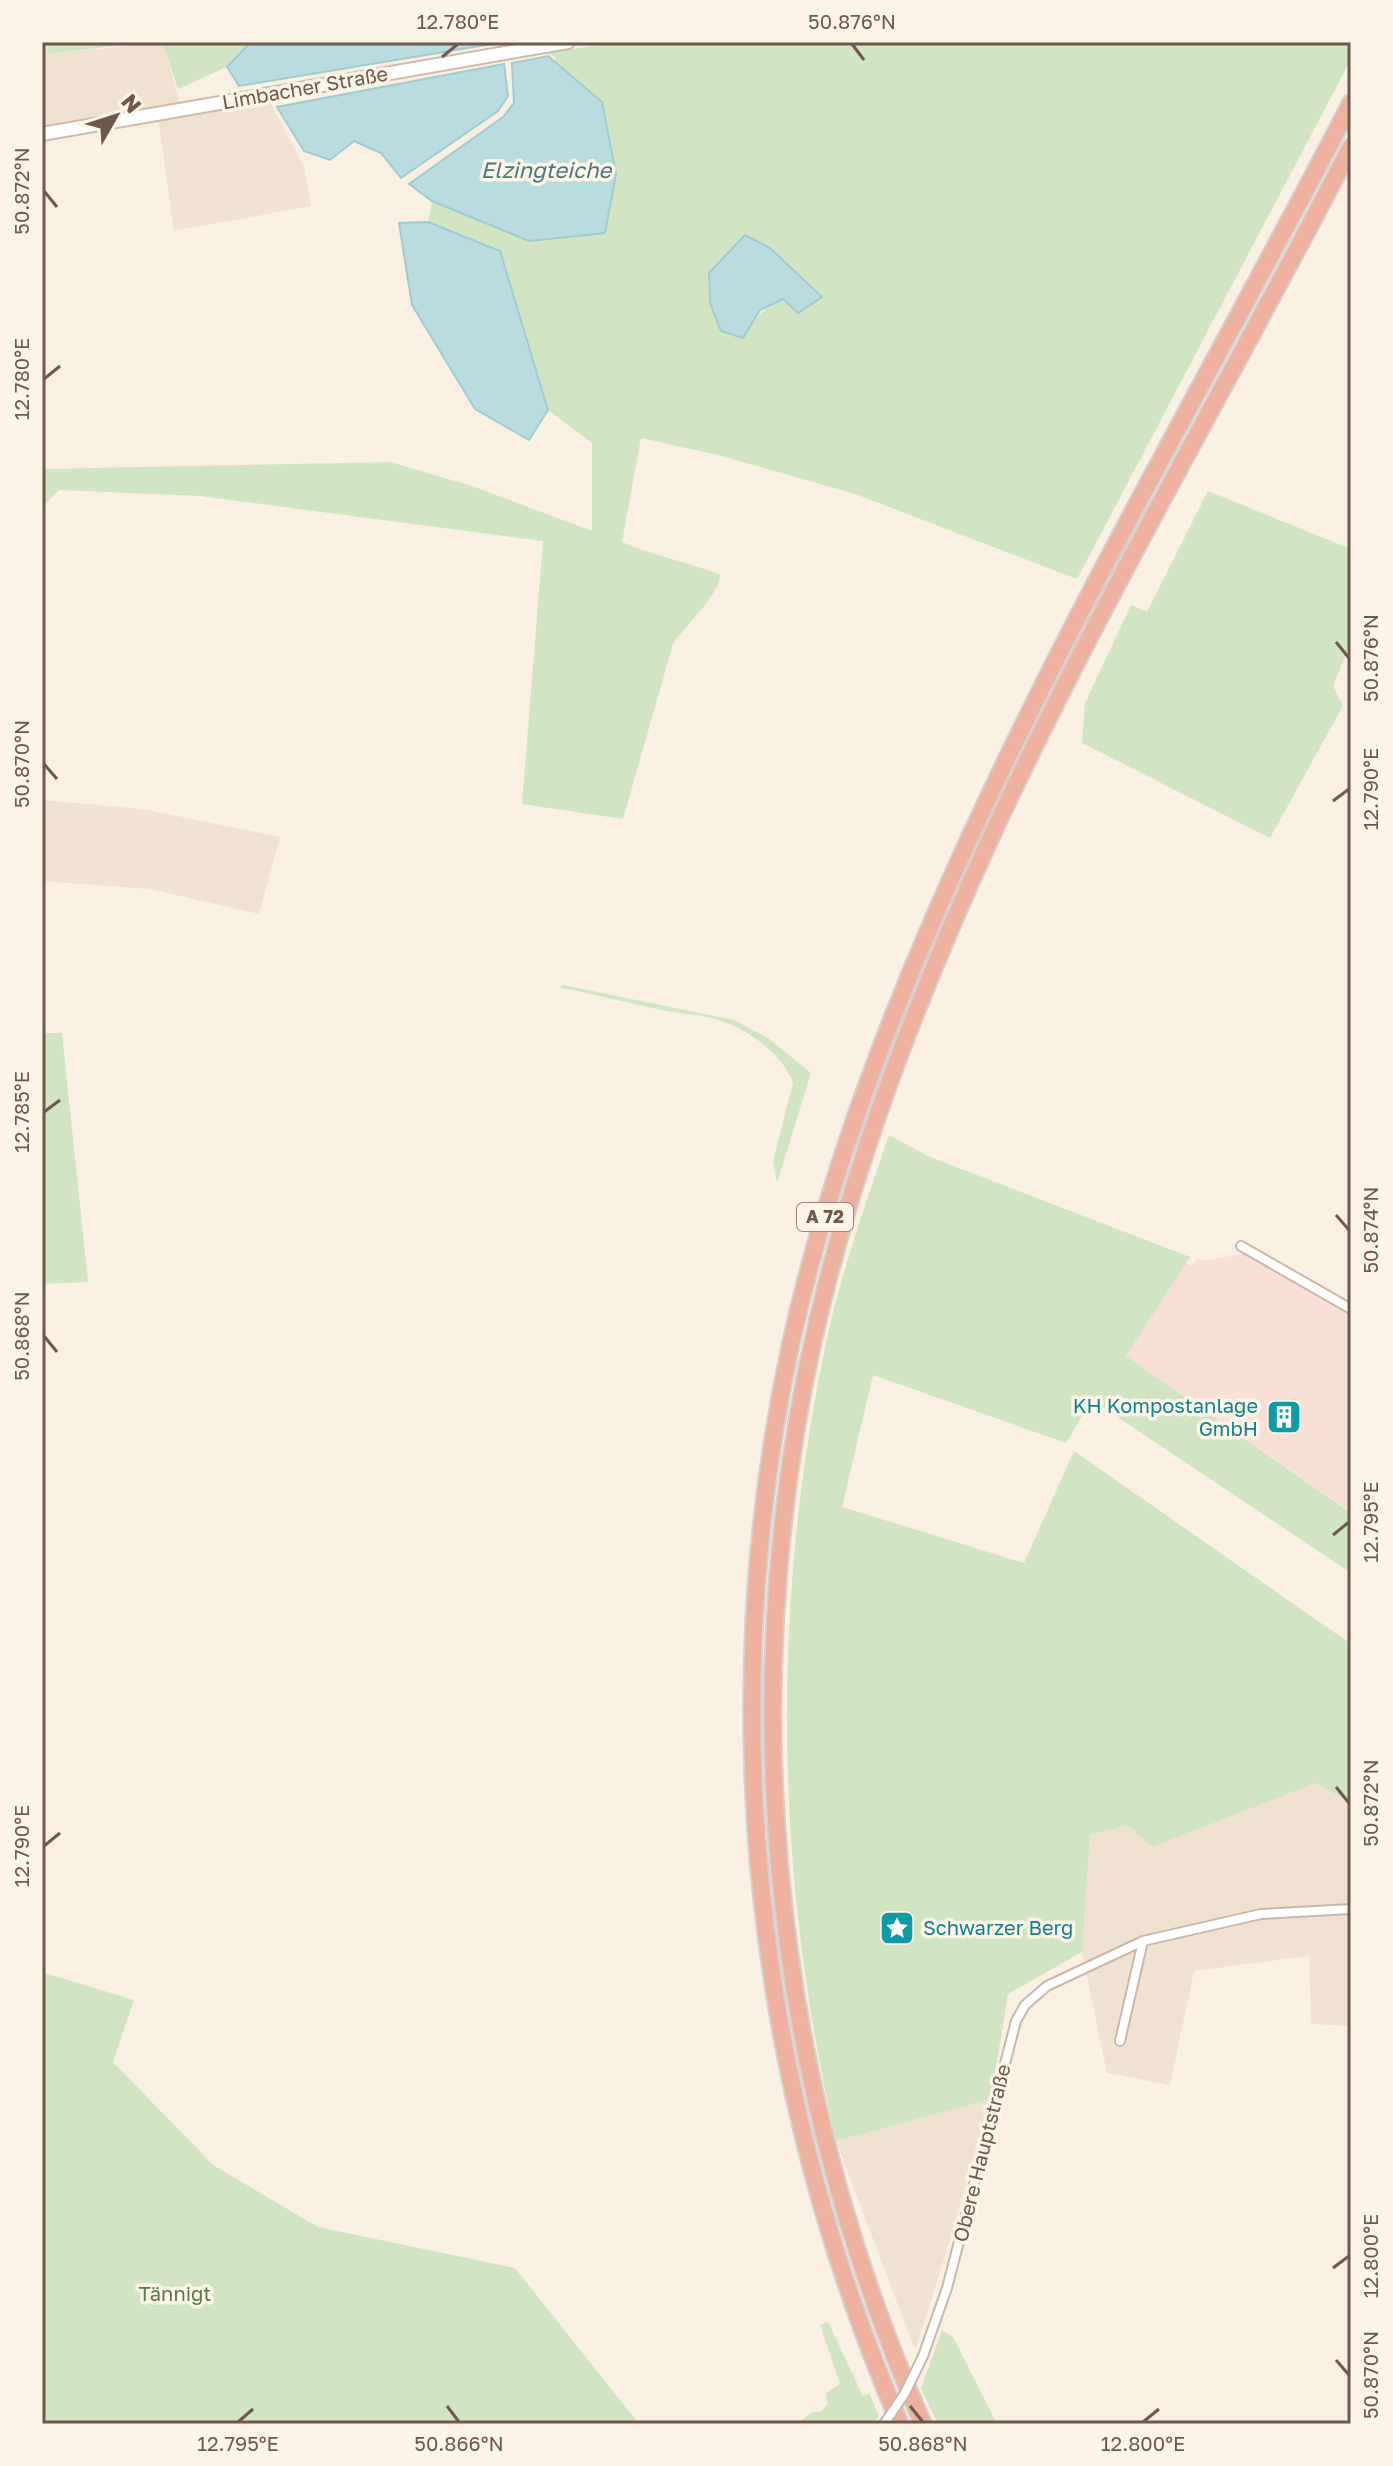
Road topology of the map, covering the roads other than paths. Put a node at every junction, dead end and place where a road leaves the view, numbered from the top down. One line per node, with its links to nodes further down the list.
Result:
1 (568, 42): 3 (main road, Limbacher Straße)
2 (1351, 103): 11 (highway, A 72)
3 (42, 134)
4 (1351, 147): 12 (highway, A 72)
5 (1241, 1246): 6 (street)
6 (1351, 1309)
7 (1351, 1909): 8 (street, Obere Hauptstraße)
8 (1143, 1941): 9 (street); 10 (street, Obere Hauptstraße, bridge)
9 (1120, 2041)
10 (884, 2424)
11 (900, 2424)
12 (923, 2424)

